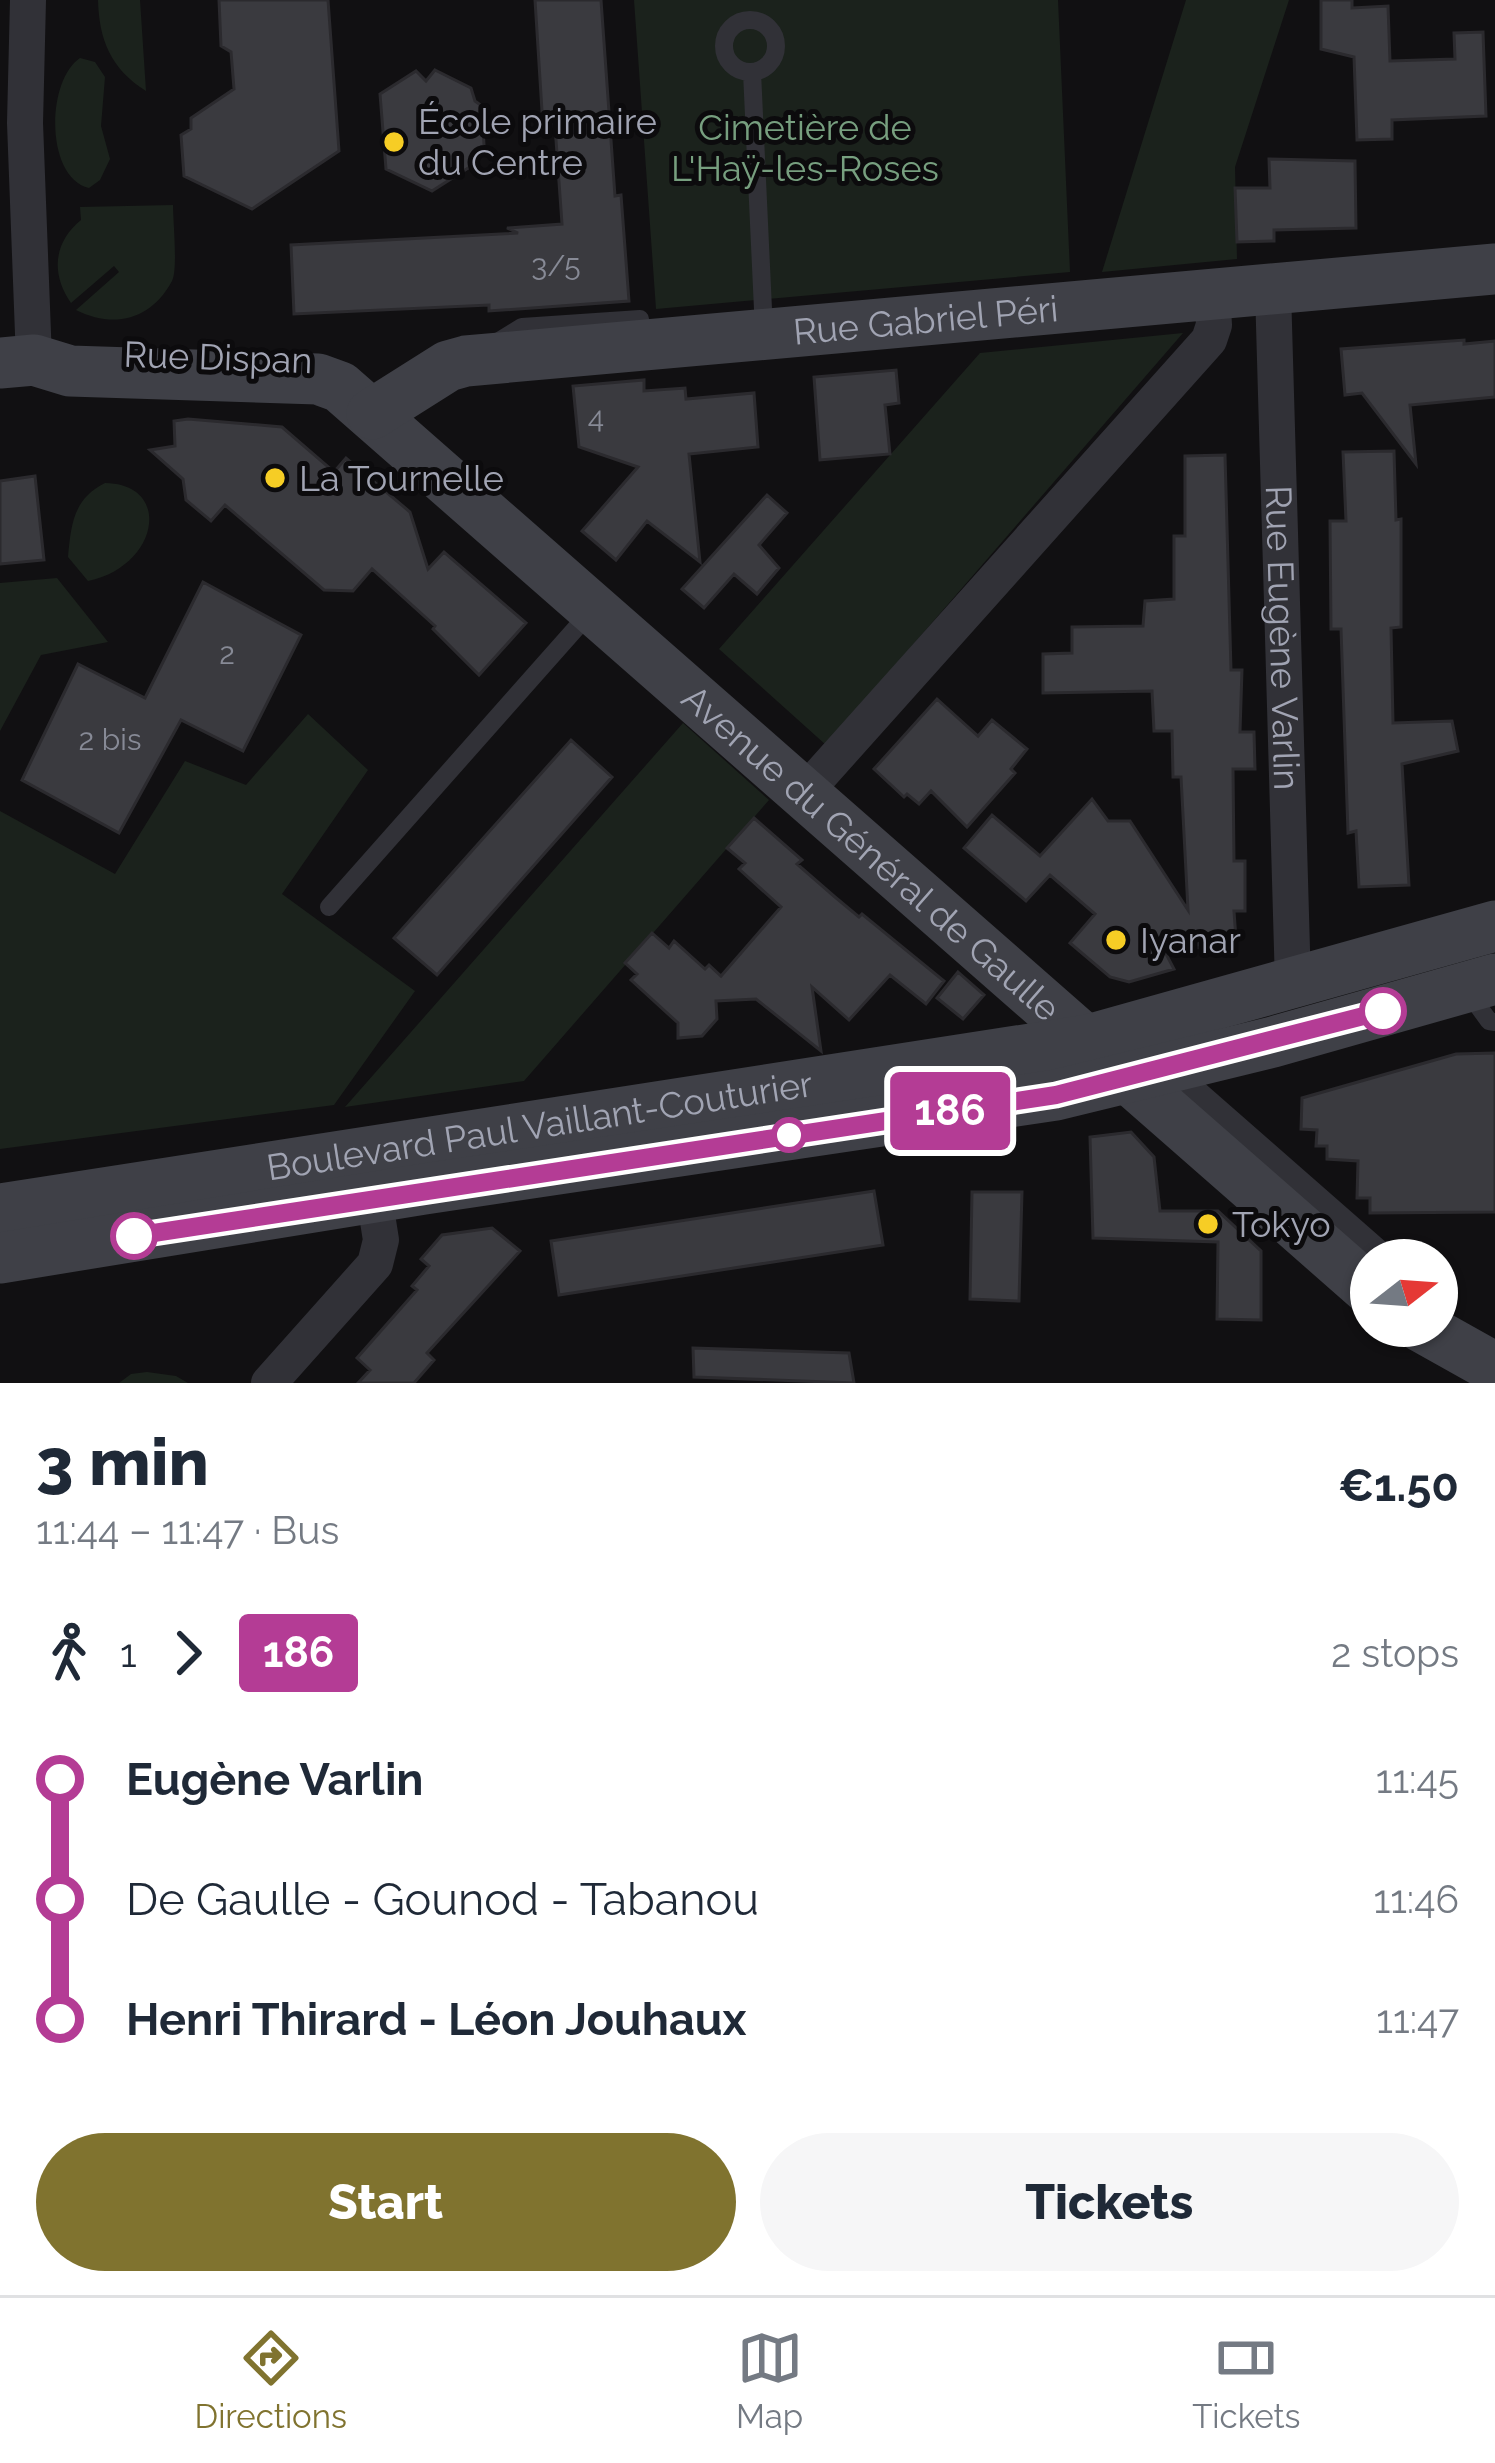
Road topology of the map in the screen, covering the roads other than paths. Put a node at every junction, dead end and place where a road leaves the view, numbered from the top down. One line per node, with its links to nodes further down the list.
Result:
1 (28, 0): 12 (street)
2 (757, 0): 3 (lane)
3 (759, 22): 4 (lane); 4 (lane)
4 (752, 72): 9 (lane)
5 (1495, 269): 6 (street, Rue Gabriel Péri)
6 (1273, 290): 7 (street, Rue Gabriel Péri); 18 (street, Rue Eugène Varlin)
7 (1212, 293): 9 (street, Rue Gabriel Péri); 15 (street)
8 (640, 319): 11 (lane)
9 (764, 336): 11 (street, Rue Gabriel Péri)
10 (319, 359): 12 (lane, Rue Dispan)
11 (466, 361): 13 (street, Rue Gabriel Péri)
12 (17, 362): 13 (street, Rue Dispan)
13 (373, 393): 14 (street, Avenue du Général de Gaulle)
14 (594, 608): 15 (street, Avenue du Général de Gaulle); 16 (lane)
15 (816, 779): 20 (street, Avenue du Général de Gaulle)
16 (329, 907)
17 (1495, 926): 18 (street, Boulevard Paul Vaillant-Couturier)
18 (1293, 984): 20 (street, Boulevard Paul Vaillant-Couturier)
19 (1485, 996): 20 (street, Boulevard Paul Vaillant-Couturier)
20 (1117, 1047): 21 (street, Boulevard Paul Vaillant-Couturier); 23 (street, Avenue du Général de Gaulle); 25 (street, Avenue du Général de Gaulle)
21 (371, 1175): 22 (street, Boulevard Paul Vaillant-Couturier); 24 (street, Boulevard Paul Vaillant-Couturier); 29 (street)
22 (0, 1209)
23 (1353, 1239)
24 (0, 1258)
25 (1350, 1271)
26 (1458, 1326): 28 (street)
27 (1458, 1338): 28 (street)
28 (1490, 1349)
29 (269, 1383)

